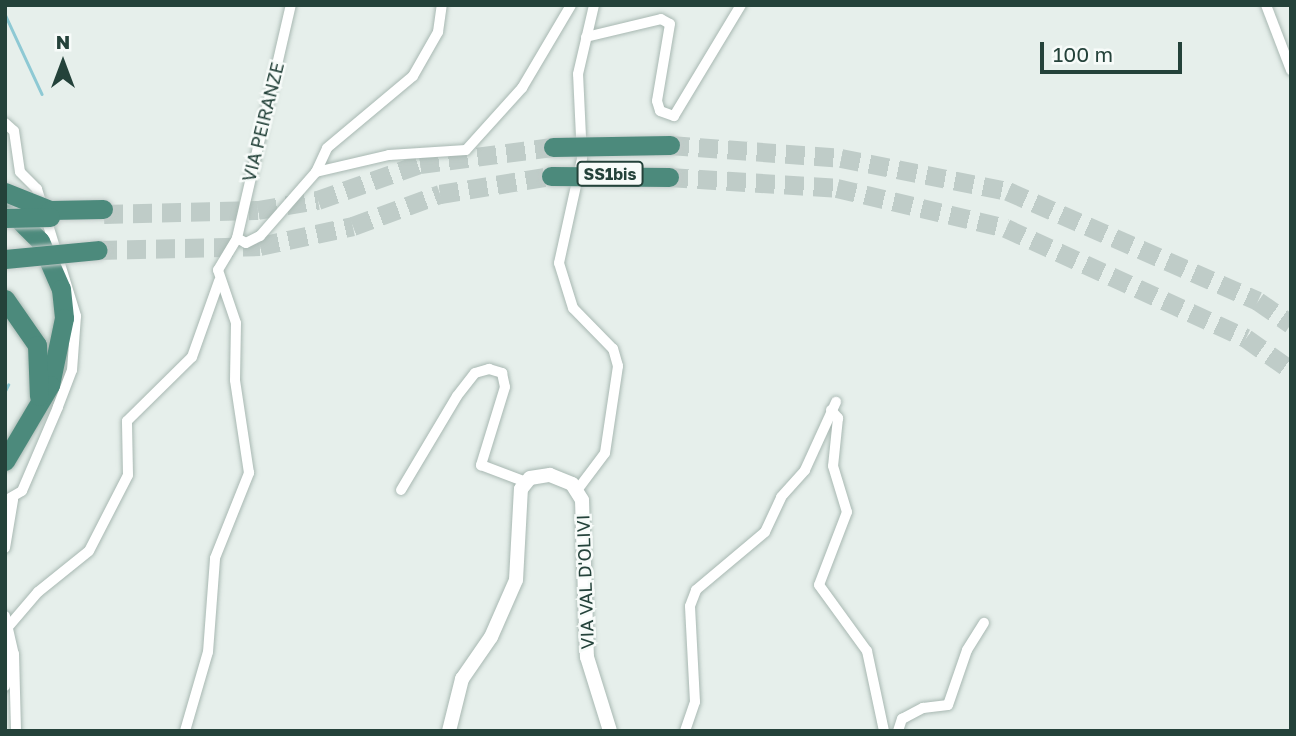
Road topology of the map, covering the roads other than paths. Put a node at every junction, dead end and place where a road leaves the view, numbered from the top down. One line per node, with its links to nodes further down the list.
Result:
1 (291, 5): 18 (street, VIA PEIRANZE)
2 (442, 5): 12 (street)
3 (571, 5): 12 (street)
4 (594, 5): 7 (street)
5 (741, 5): 7 (street)
6 (1266, 5): 8 (street)
7 (586, 37): 26 (street)
8 (1291, 70)
9 (5, 123): 28 (street)
10 (670, 145): 11 (highway, SS1bis, bridge)
11 (553, 147)
12 (316, 172): 18 (street)
13 (551, 176): 14 (highway, SS1bis, bridge)
14 (669, 177)
15 (5, 192): 17 (highway, bridge)
16 (5, 206): 23 (highway)
17 (5, 218)
18 (237, 238): 21 (street, VIA PEIRANZE)
19 (5, 249): 20 (highway, bridge)
20 (5, 259)
21 (219, 281): 30 (street, VIA PEIRANZE); 34 (street)
22 (5, 299): 23 (highway)
23 (35, 411): 24 (highway)
24 (5, 461)
25 (526, 482): 26 (street, VIA VAL D'OLIVI); 27 (street, VIA VAL D'OLIVI); 35 (street)
26 (578, 489): 36 (street, VIA VAL D'OLIVI)
27 (401, 490)
28 (9, 501): 29 (street)
29 (5, 548)
30 (7, 621): 32 (street); 33 (street)
31 (984, 623): 39 (street)
32 (5, 686)
33 (16, 731)
34 (185, 731)
35 (449, 731)
36 (610, 731)
37 (685, 731): 38 (street)
38 (884, 731)
39 (898, 731)

